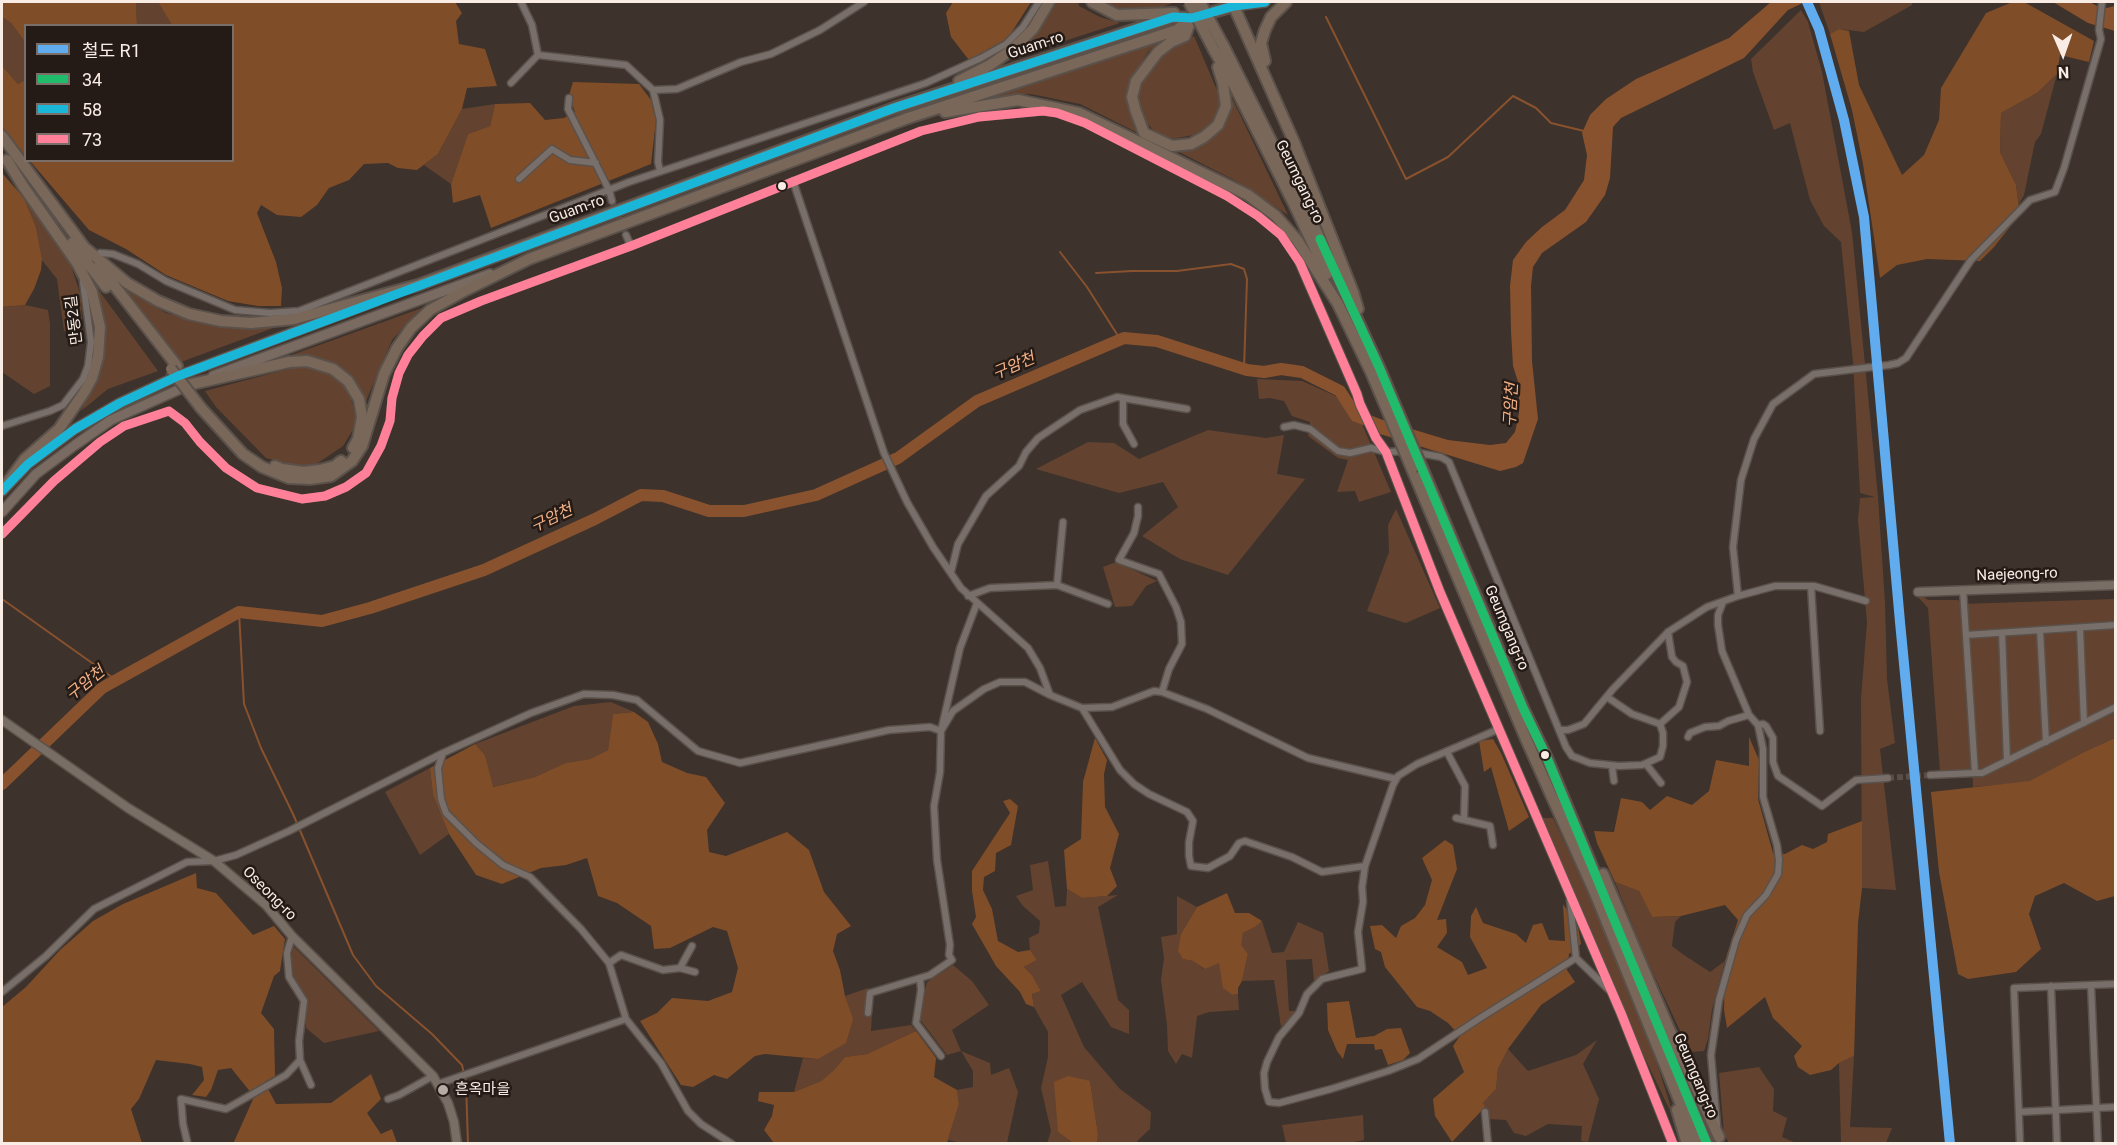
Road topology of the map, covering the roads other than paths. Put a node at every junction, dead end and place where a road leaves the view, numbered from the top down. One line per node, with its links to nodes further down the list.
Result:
1 (521, 2): 14 (street)
2 (863, 2): 16 (street)
3 (1039, 2): 24 (street)
4 (1049, 2): 19 (highway)
5 (1092, 2): 12 (highway)
6 (1188, 2): 13 (highway, Geumgang-ro, bridge)
7 (1200, 2): 13 (highway, Geumgang-ro, bridge)
8 (1265, 2): 10 (main road, Guam-ro)
9 (1286, 2): 17 (highway)
10 (1235, 3): 12 (highway, Guam-ro); 17 (highway)
11 (2102, 4): 60 (street)
12 (1191, 18): 13 (highway); 19 (highway, Guam-ro); 20 (highway, Guam-ro)
13 (1219, 47): 38 (highway, Geumgang-ro)
14 (538, 55): 15 (street); 16 (street)
15 (511, 83)
16 (653, 90): 24 (street)
17 (1274, 93): 38 (highway)
18 (569, 99): 23 (street)
19 (894, 108): 36 (highway, Guam-ro)
20 (901, 121): 33 (highway, Guam-ro); 38 (highway)
21 (2, 136): 31 (highway)
22 (4, 156): 37 (highway); 48 (highway)
23 (596, 163): 25 (street); 27 (street)
24 (660, 171): 27 (street)
25 (519, 179)
26 (793, 181): 30 (street); 34 (street); 53 (street)
27 (609, 190): 28 (street); 32 (street)
28 (612, 201)
29 (626, 235): 30 (street)
30 (631, 246): 52 (street)
31 (84, 247): 36 (highway); 37 (highway)
32 (100, 254)
33 (530, 259): 39 (main road, Guam-ro); 41 (highway)
34 (1300, 263): 46 (street)
35 (77, 269): 43 (street, 만동2길)
36 (418, 285): 48 (main road, Guam-ro)
37 (174, 368): 41 (highway)
38 (1375, 369): 47 (highway, Geumgang-ro, bridge)
39 (188, 385): 41 (highway); 50 (main road, Guam-ro)
40 (1123, 398): 42 (street); 45 (street); 53 (street)
41 (205, 406)
42 (1187, 409)
43 (2, 426)
44 (1284, 427): 46 (street)
45 (1134, 444)
46 (1386, 452): 81 (street); 82 (street)
47 (1418, 470): 89 (highway, Geumgang-ro); 119 (highway, Geumgang-ro)
48 (4, 488)
49 (1138, 507): 71 (street)
50 (2, 512)
51 (1063, 522): 54 (street)
52 (2, 534)
53 (951, 572): 59 (street)
54 (1057, 585): 59 (street); 64 (street)
55 (2115, 585): 57 (street, Naejeong-ro)
56 (1811, 586): 60 (street); 61 (street); 84 (street)
57 (1964, 590): 58 (street, Naejeong-ro); 70 (street)
58 (1918, 592)
59 (968, 596): 63 (street)
60 (1738, 596): 62 (street)
61 (1866, 601)
62 (1723, 602): 68 (street); 76 (street)
63 (977, 603): 72 (street); 83 (street)
64 (1108, 604)
65 (2115, 625): 66 (street)
66 (2080, 628): 67 (street); 78 (street)
67 (2040, 630): 69 (street); 86 (street)
68 (1668, 632): 73 (street); 79 (street)
69 (2002, 633): 70 (street); 90 (street)
70 (1966, 635): 93 (street)
71 (1162, 692): 75 (street); 96 (street)
72 (1050, 695): 75 (street); 83 (street)
73 (1607, 697): 79 (street); 82 (street)
74 (2115, 707): 78 (street)
75 (1082, 708): 103 (street)
76 (1749, 715): 80 (street); 85 (street)
77 (2, 720): 102 (street, Oseong-ro)
78 (2084, 723): 86 (street)
79 (1660, 724): 91 (street)
80 (1758, 725): 95 (street); 130 (street)
81 (1499, 729): 87 (street); 104 (street)
82 (1560, 729): 92 (street)
83 (942, 731): 88 (street); 111 (street)
84 (1821, 731)
85 (1688, 737)
86 (2046, 742): 90 (street)
87 (1447, 752): 96 (street); 100 (street)
88 (443, 753): 102 (street); 108 (street)
89 (1547, 758): 130 (highway); 138 (highway, Geumgang-ro)
90 (2007, 761): 93 (street)
91 (1646, 764): 92 (street); 98 (street)
92 (1612, 766): 97 (street)
93 (1975, 773): 94 (street)
94 (1930, 775)
95 (1888, 778)
96 (1396, 779): 103 (street)
97 (1614, 781)
98 (1660, 783)
99 (1456, 818): 100 (street)
100 (1464, 818): 101 (street)
101 (1493, 845)
102 (214, 861): 105 (street, Oseong-ro); 115 (street)
103 (1365, 866): 107 (street)
104 (1569, 893): 107 (street); 116 (street)
105 (291, 936): 121 (street); 122 (street, Oseong-ro)
106 (692, 946): 109 (street)
107 (1576, 958): 116 (street)
108 (609, 963): 109 (street); 118 (street)
109 (680, 968): 110 (street)
110 (695, 972)
111 (920, 978): 117 (street); 120 (street)
112 (2115, 984): 113 (street)
113 (2091, 985): 114 (street); 126 (street)
114 (2051, 986): 127 (street); 129 (street)
115 (2, 992)
116 (1611, 992): 135 (street)
117 (868, 1013)
118 (626, 1019): 122 (street); 133 (street)
119 (1652, 1032): 136 (highway); 137 (highway, Geumgang-ro)
120 (941, 1056)
121 (300, 1060): 123 (street); 131 (street)
122 (435, 1080): 124 (street); 132 (street, Oseong-ro)
123 (311, 1085)
124 (388, 1099)
125 (2115, 1107): 126 (street)
126 (2096, 1109): 127 (street); 141 (street)
127 (2056, 1110): 129 (street); 140 (street)
128 (1485, 1112): 134 (street)
129 (2019, 1112): 139 (street)
130 (1720, 1140)
131 (187, 1141)
132 (457, 1143)
133 (732, 1143)
134 (1488, 1143)
135 (1673, 1143)
136 (1687, 1143)
137 (1697, 1143)
138 (1707, 1143)
139 (2020, 1143)
140 (2057, 1143)
141 (2098, 1143)

